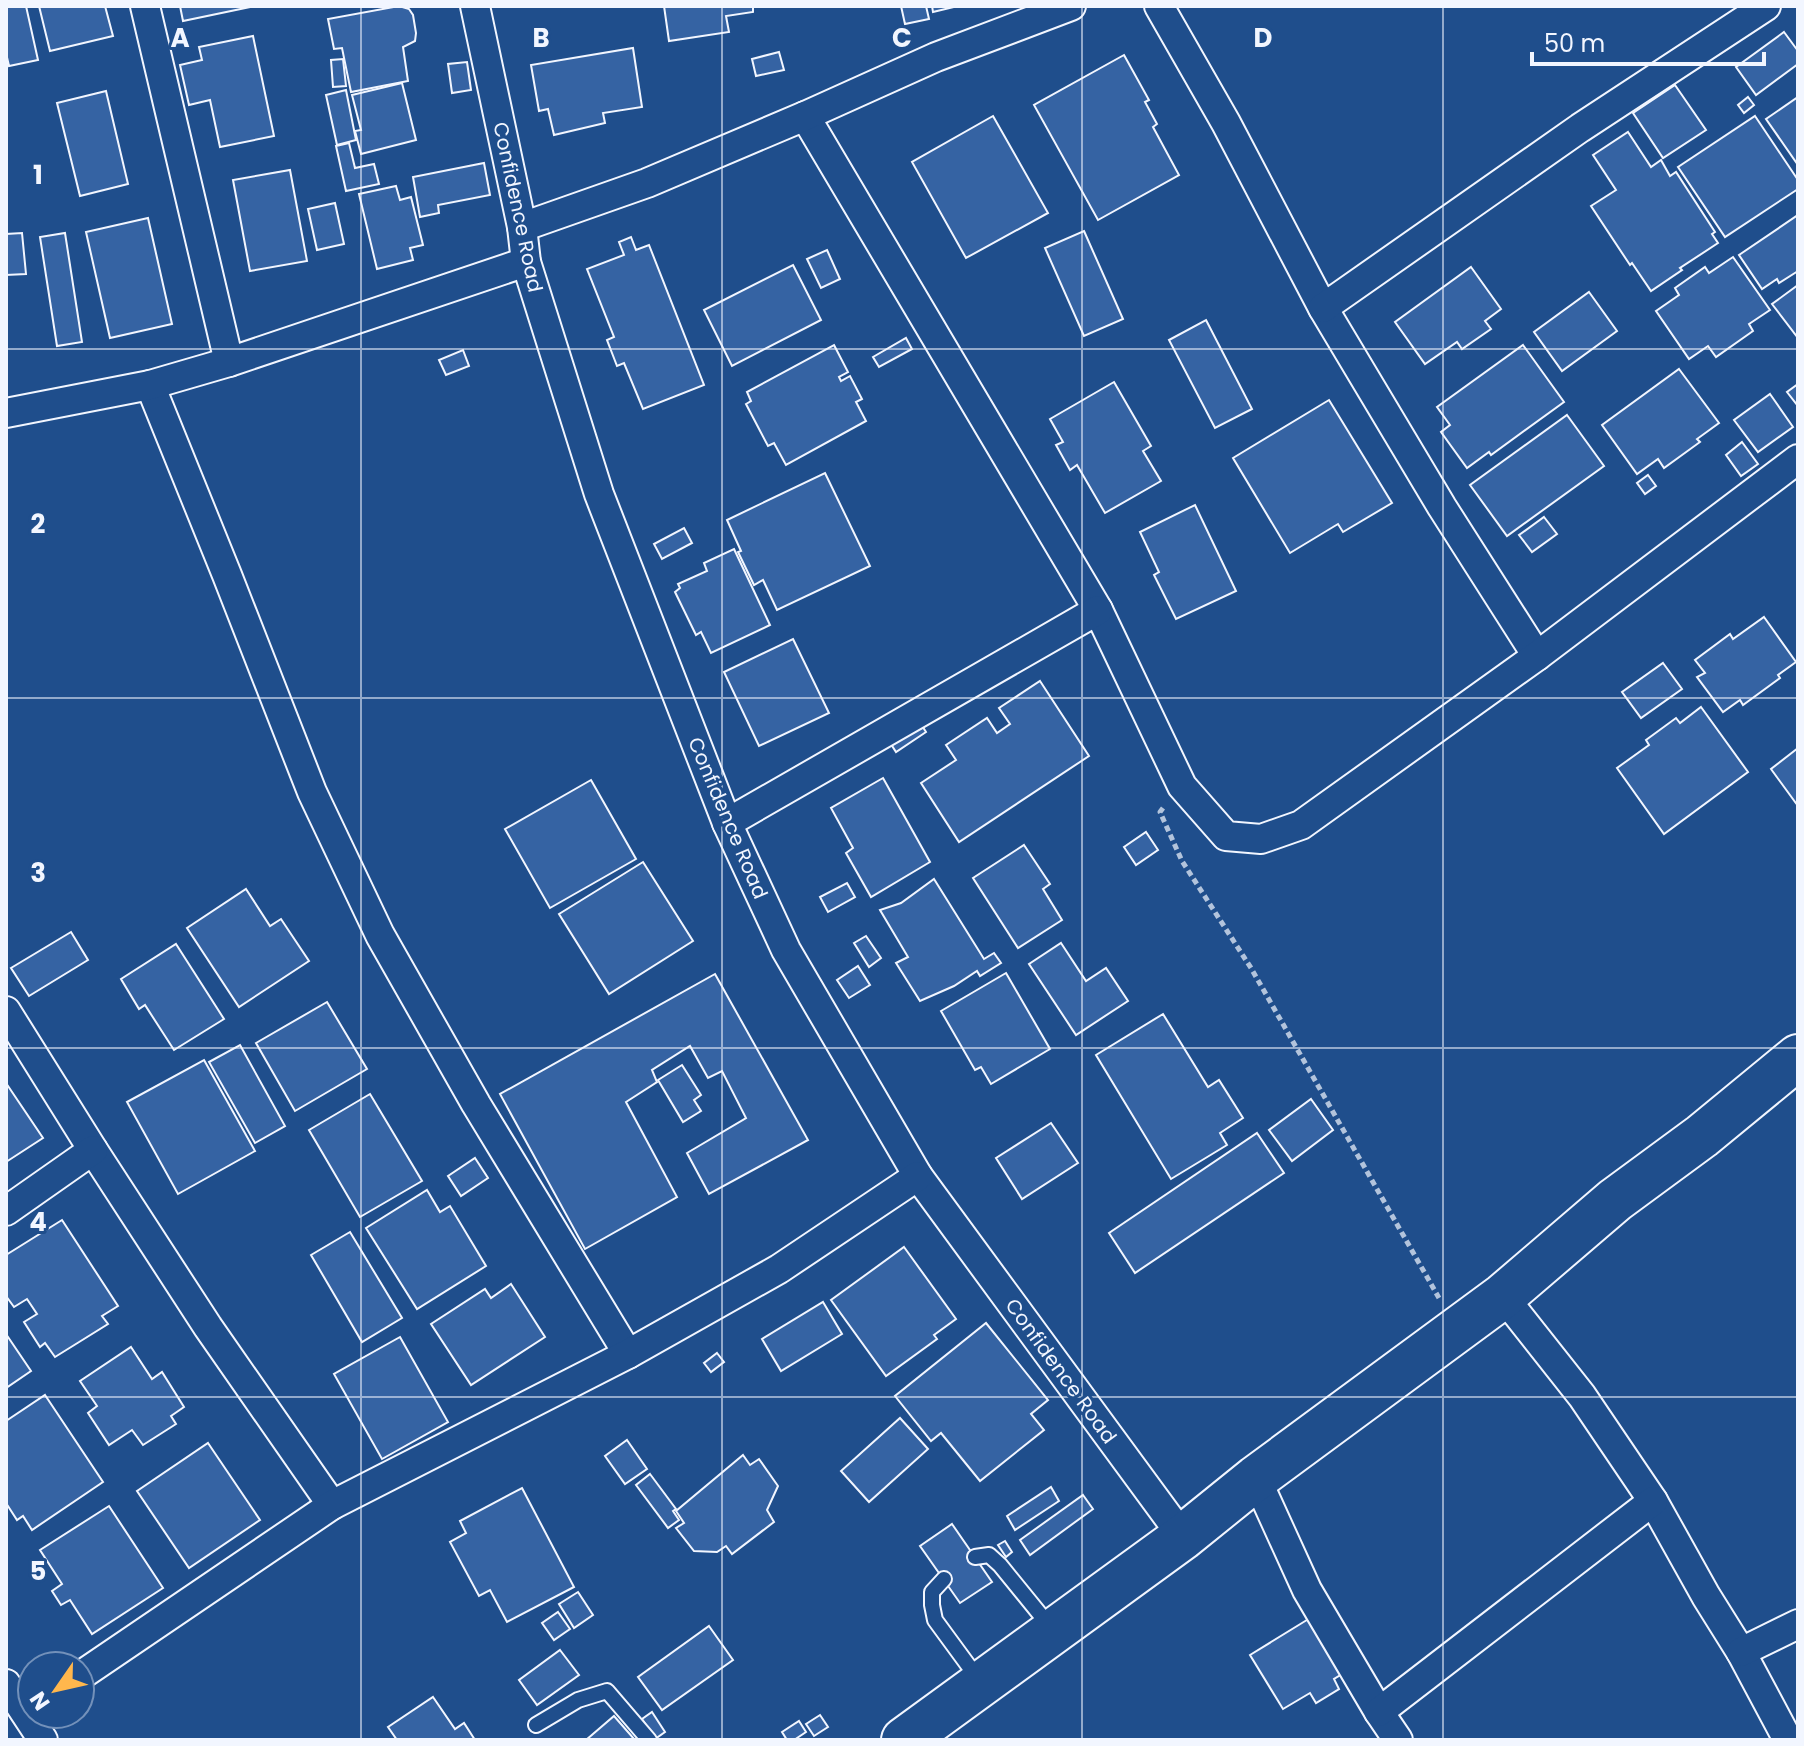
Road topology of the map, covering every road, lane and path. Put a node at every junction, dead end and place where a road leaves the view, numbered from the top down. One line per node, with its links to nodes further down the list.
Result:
1 (145, 6): 10 (street)
2 (475, 6): 7 (street, Confidence Road)
3 (1071, 6): 6 (street)
4 (1159, 6): 9 (street)
5 (1766, 6): 9 (street)
6 (805, 116): 7 (street); 14 (street)
7 (522, 227): 8 (street, Confidence Road)
8 (526, 262): 10 (street); 17 (street, Confidence Road)
9 (1323, 308): 15 (street)
10 (229, 362): 11 (street)
11 (150, 385): 12 (street); 25 (street)
12 (6, 413)
13 (1798, 459): 15 (street)
14 (1098, 610): 16 (street); 17 (street)
15 (1537, 656): 16 (street)
16 (1182, 786): 24 (path)
17 (727, 823): 21 (street, Confidence Road)
18 (6, 1011): 20 (street)
19 (1797, 1059): 23 (main road)
20 (93, 1150): 22 (street); 28 (street)
21 (918, 1176): 25 (street); 29 (street, Confidence Road)
22 (6, 1211)
23 (1503, 1296): 24 (main road); 27 (street)
24 (1459, 1328): 26 (main road)
25 (628, 1354): 28 (street)
26 (1256, 1478): 29 (main road); 37 (street)
27 (1653, 1501): 34 (street); 37 (street)
28 (332, 1505): 35 (street)
29 (1183, 1537): 33 (main road)
30 (975, 1557): 33 (lane)
31 (944, 1579): 36 (lane)
32 (1798, 1624): 34 (street)
33 (1054, 1631): 36 (main road)
34 (1741, 1652): 42 (street)
35 (96, 1665)
36 (982, 1683): 40 (main road)
37 (1379, 1712): 41 (street)
38 (536, 1725): 39 (lane)
39 (649, 1740)
40 (904, 1740)
41 (1398, 1740)
42 (1788, 1740)

